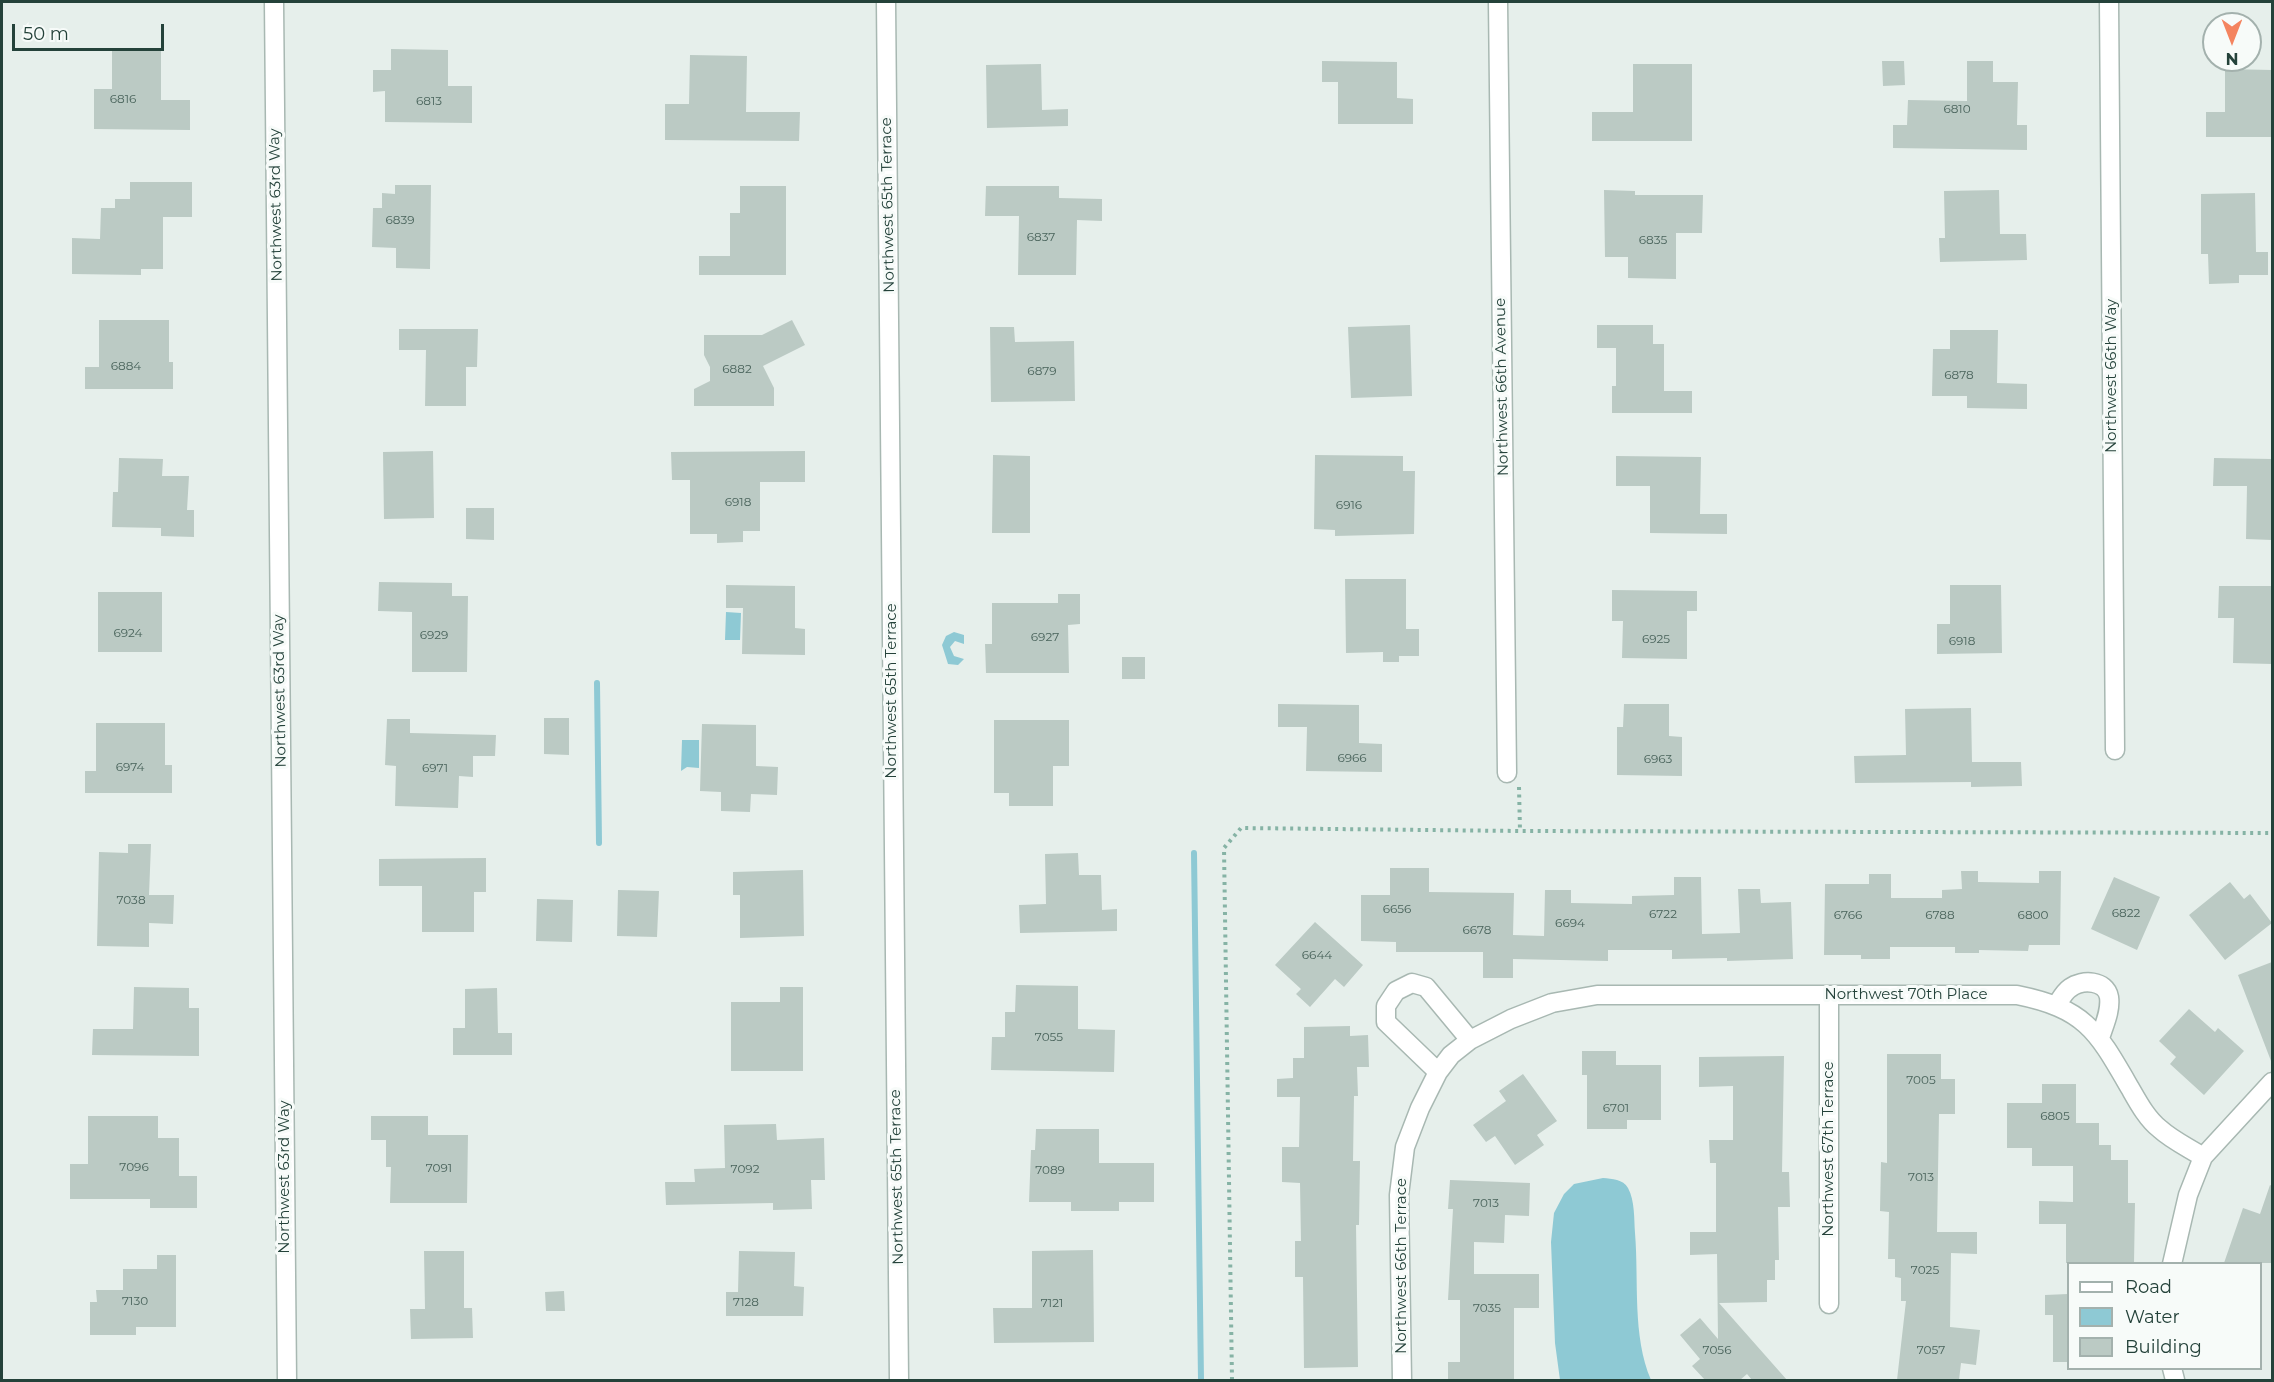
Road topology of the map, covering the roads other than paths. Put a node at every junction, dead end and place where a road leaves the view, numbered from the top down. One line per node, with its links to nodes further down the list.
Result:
1 (274, 2): 17 (street, Northwest 63rd Way)
2 (886, 2): 18 (street, Northwest 65th Terrace)
3 (1498, 2): 6 (street, Northwest 66th Avenue)
4 (2109, 2): 5 (street, Northwest 66th Way)
5 (2115, 750)
6 (1507, 773)
7 (1828, 995): 8 (street, Northwest 70th Place); 10 (street, Northwest 70th Place); 16 (street, Northwest 67th Terrace)
8 (2056, 1006): 9 (street, Northwest 70th Place); 9 (street)
9 (2100, 1038): 14 (street, Northwest 70th Place)
10 (1470, 1040): 11 (street, Northwest 70th Place); 12 (street)
11 (1451, 1054): 12 (street, Northwest 66th Terrace)
12 (1438, 1072): 19 (street, Northwest 66th Terrace)
13 (2272, 1082): 14 (street)
14 (2203, 1156): 15 (street)
15 (2172, 1262)
16 (1828, 1304)
17 (286, 1380)
18 (899, 1380)
19 (1402, 1380)

